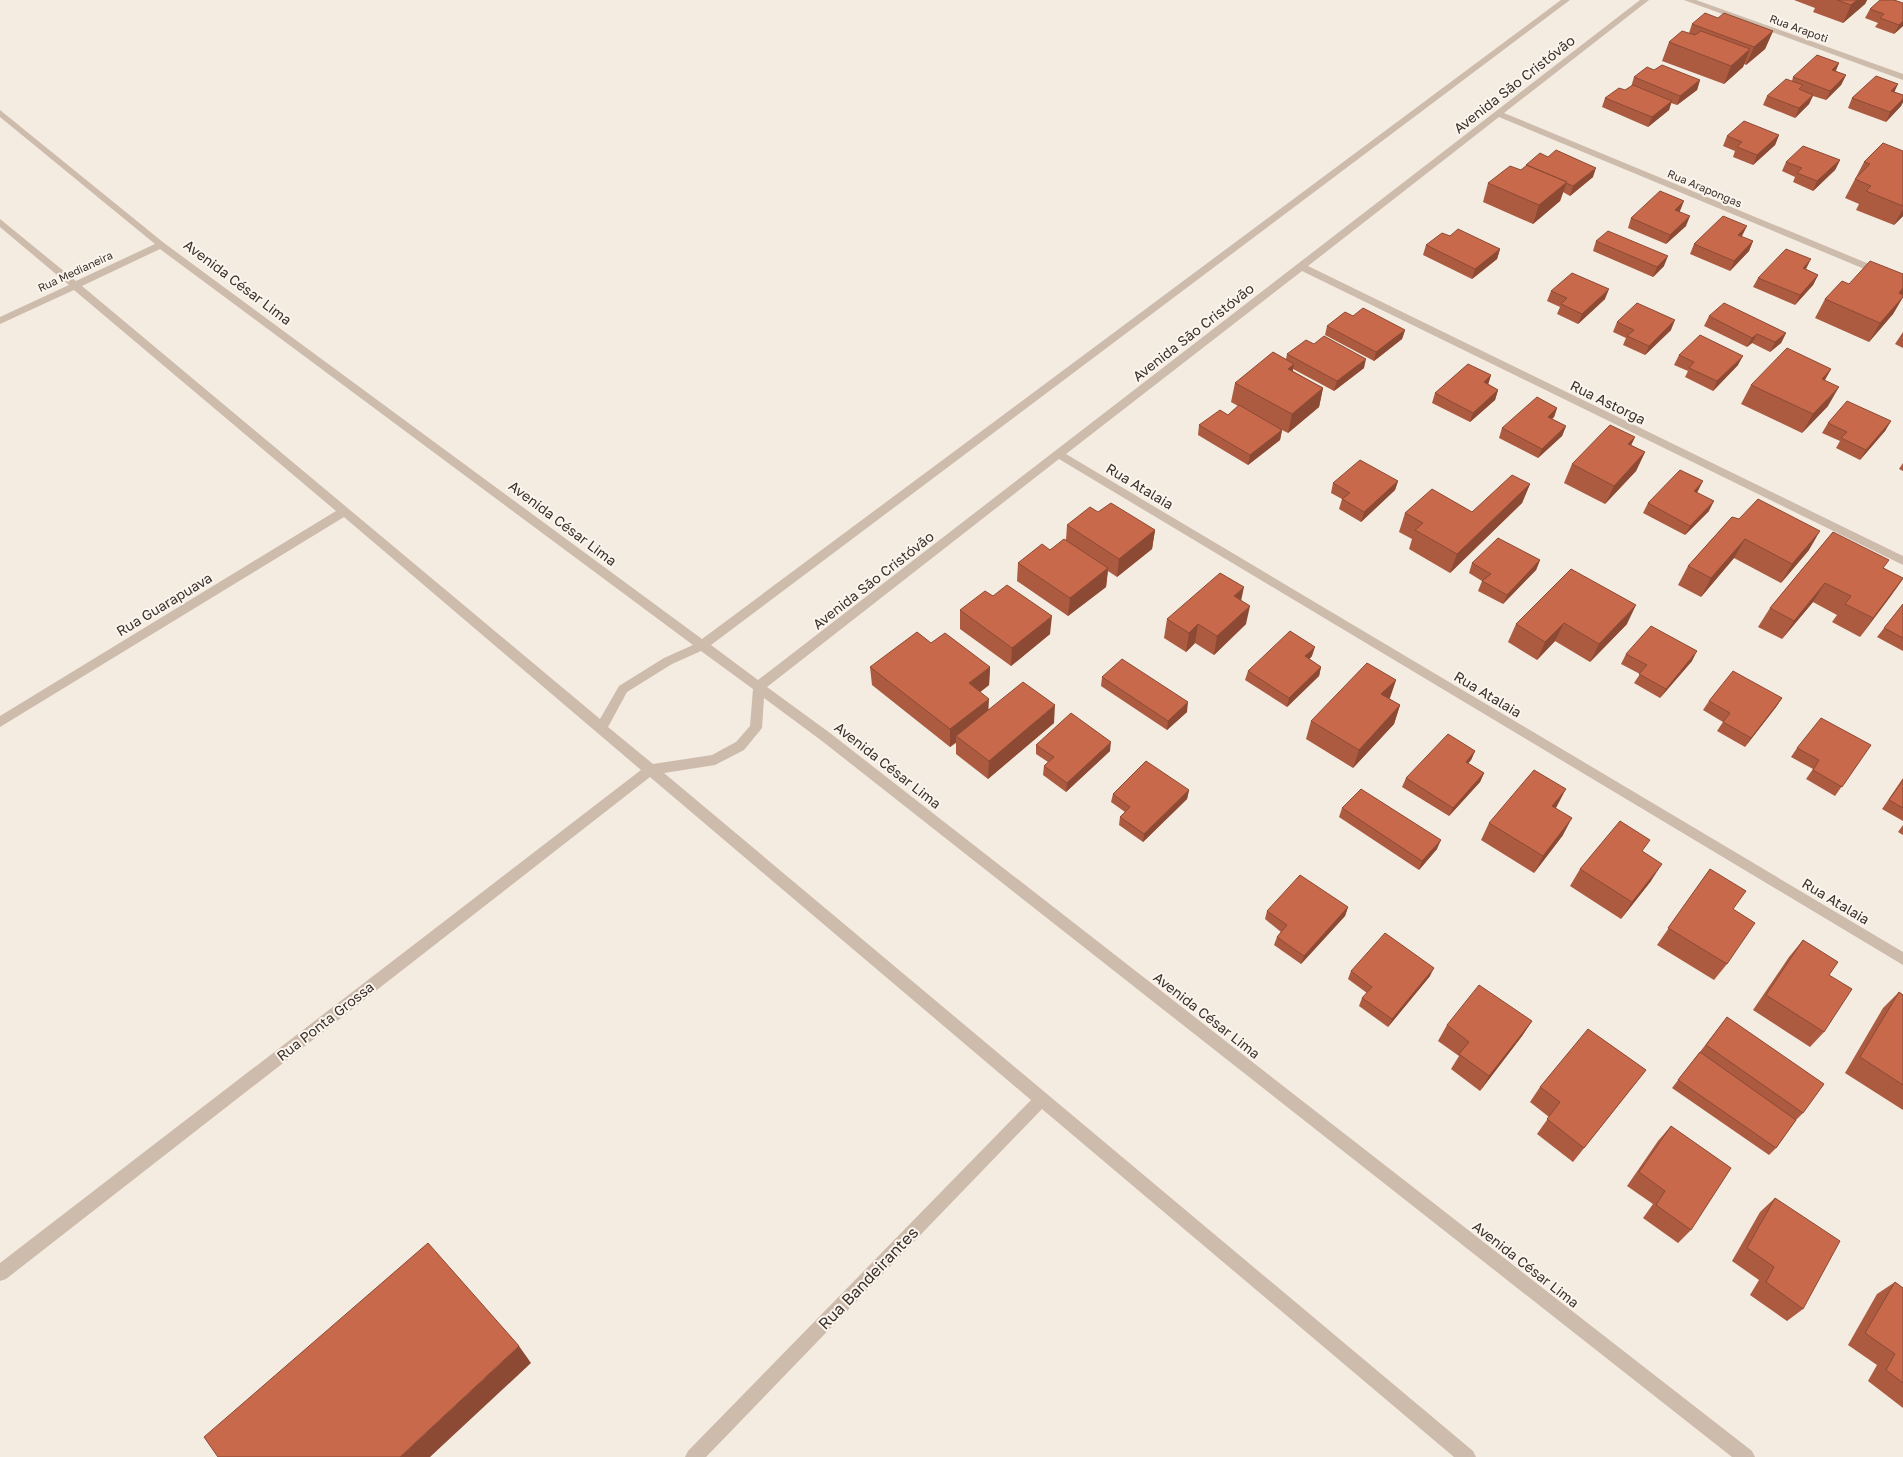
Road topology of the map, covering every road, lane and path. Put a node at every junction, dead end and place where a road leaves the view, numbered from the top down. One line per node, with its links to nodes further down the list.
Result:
1 (1566, 0): 16 (street)
2 (1645, 0): 6 (street, Avenida São Cristóvão)
3 (1688, 0): 4 (street, Rua Arapoti)
4 (1903, 77)
5 (0, 113): 8 (street, Avenida César Lima)
6 (1498, 114): 9 (street, Avenida São Cristóvão); 10 (street, Rua Arapongas)
7 (0, 222): 11 (street)
8 (161, 245): 11 (street, Rua Medianeira); 16 (street, Avenida César Lima)
9 (1300, 266): 13 (street, Avenida São Cristóvão); 15 (street, Rua Astorga)
10 (1903, 282)
11 (75, 285): 12 (street, Rua Medianeira); 14 (street)
12 (0, 321)
13 (1058, 454): 17 (street, Avenida São Cristóvão); 21 (street, Rua Atalaia)
14 (344, 512): 18 (street, Rua Guarapuava); 19 (street)
15 (1903, 561)
16 (701, 646): 17 (street, Avenida César Lima); 19 (street)
17 (759, 686): 20 (street); 26 (street, Avenida César Lima)
18 (0, 722)
19 (601, 728): 20 (street)
20 (650, 770): 22 (street); 23 (street, Rua Ponta Grossa)
21 (1903, 959)
22 (1042, 1100): 24 (street, Rua Bandeirantes); 25 (street)
23 (0, 1273)
24 (694, 1457)
25 (1467, 1457)
26 (1746, 1457)

